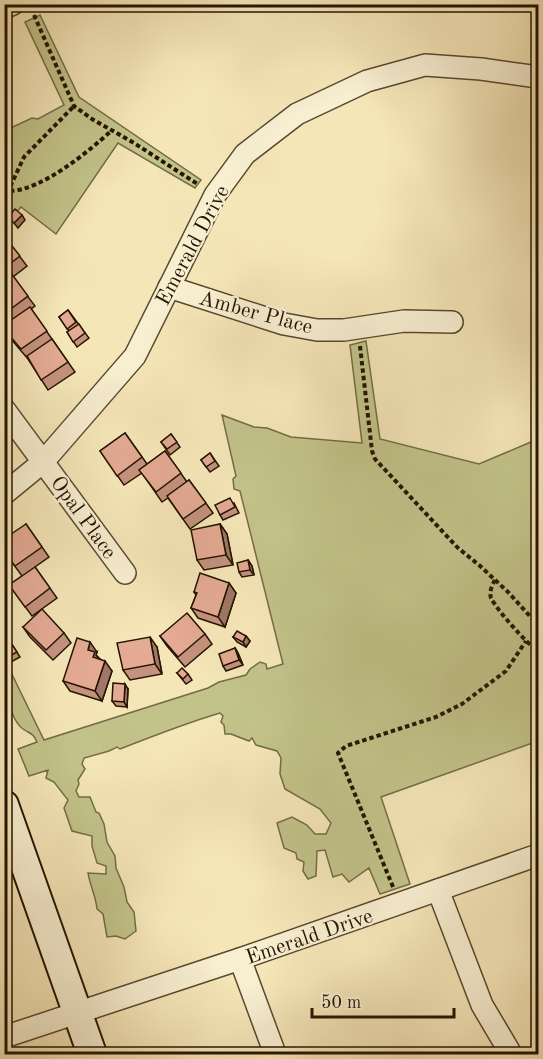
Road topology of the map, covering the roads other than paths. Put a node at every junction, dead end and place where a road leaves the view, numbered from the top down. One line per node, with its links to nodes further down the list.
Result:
1 (13, 4): 2 (street)
2 (4, 8)
3 (538, 78): 4 (street, Emerald Drive)
4 (169, 287): 5 (street, Amber Place); 7 (street, Emerald Drive)
5 (452, 322)
6 (4, 409): 7 (street, Opal Place)
7 (43, 462): 8 (street, Emerald Drive); 9 (street, Opal Place)
8 (4, 494)
9 (124, 573)
10 (4, 805): 14 (main road)
11 (538, 855): 12 (street, Emerald Drive)
12 (438, 890): 13 (street, Emerald Drive); 18 (street)
13 (240, 959): 14 (street, Emerald Drive); 17 (street)
14 (78, 1013): 15 (street, Emerald Drive); 16 (main road)
15 (4, 1037)
16 (92, 1054)
17 (275, 1054)
18 (511, 1054)

